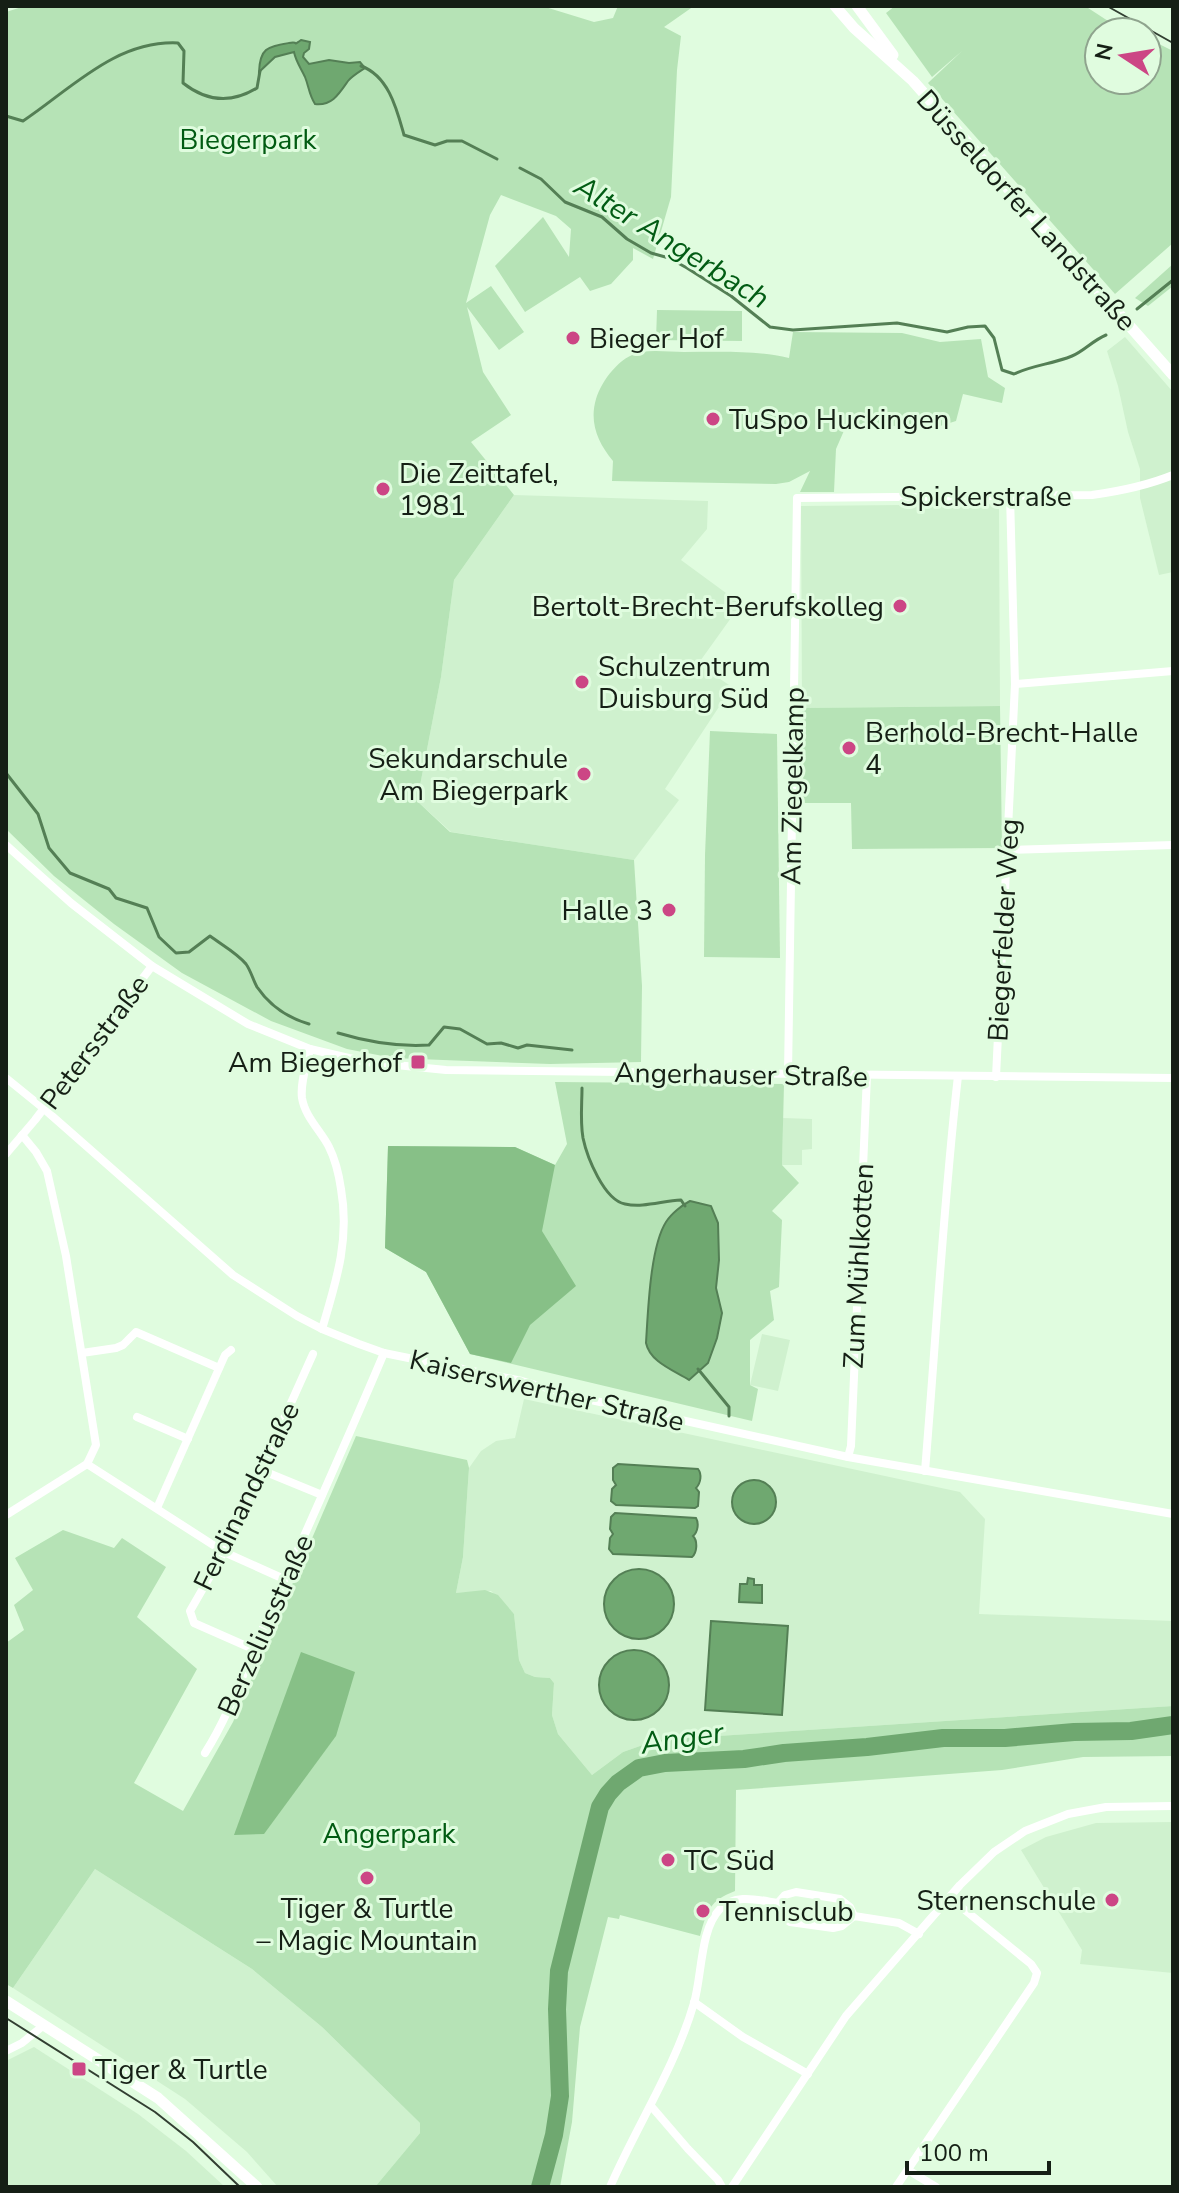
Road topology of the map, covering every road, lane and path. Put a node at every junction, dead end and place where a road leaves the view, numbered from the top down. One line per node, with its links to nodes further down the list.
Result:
1 (835, 6): 3 (main road, Düsseldorfer Landstraße)
2 (857, 6): 3 (main road, Düsseldorfer Landstraße)
3 (913, 81): 4 (main road, Düsseldorfer Landstraße)
4 (1173, 375)
5 (1173, 475): 6 (street, Spickerstraße)
6 (1010, 495): 7 (street, Spickerstraße); 9 (street, Biegerfelder Weg)
7 (797, 498): 15 (street, Am Ziegelkamp)
8 (1173, 671): 9 (street)
9 (1015, 684): 12 (street, Biegerfelder Weg)
10 (6, 845): 13 (street, Angerhauser Straße)
11 (1173, 845): 12 (street)
12 (1006, 850): 18 (street, Biegerfelder Weg)
13 (152, 966): 14 (street, Angerhauser Straße); 21 (street, Petersstraße)
14 (310, 1049): 15 (street, Angerhauser Straße); 24 (street)
15 (788, 1074): 16 (street, Angerhauser Straße)
16 (867, 1075): 17 (street, Angerhauser Straße); 32 (street, Zum Mühlkotten)
17 (958, 1076): 18 (street, Angerhauser Straße); 35 (street)
18 (996, 1077): 20 (street, Angerhauser Straße)
19 (6, 1078): 21 (street, Kaiserswerther Straße)
20 (1173, 1078)
21 (43, 1108): 22 (street, Petersstraße); 24 (street, Kaiserswerther Straße)
22 (22, 1135): 23 (street, Petersstraße); 26 (street)
23 (6, 1154)
24 (322, 1329): 27 (street, Kaiserswerther Straße)
25 (231, 1350): 29 (street)
26 (82, 1353): 29 (street); 33 (street)
27 (384, 1353): 32 (street, Kaiserswerther Straße); 36 (street, Berzeliusstraße)
28 (313, 1354): 34 (street, Ferdinandstraße)
29 (219, 1368): 31 (street)
30 (137, 1417): 31 (street)
31 (188, 1439): 37 (street)
32 (848, 1457): 35 (street, Kaiserswerther Straße)
33 (87, 1464): 37 (street); 39 (street)
34 (261, 1470): 36 (street); 40 (street, Ferdinandstraße)
35 (925, 1471): 38 (street, Kaiserswerther Straße)
36 (322, 1495): 41 (street, Berzeliusstraße)
37 (157, 1508): 40 (street)
38 (1173, 1514)
39 (6, 1515)
40 (224, 1552): 41 (street); 42 (street, Ferdinandstraße)
41 (284, 1579): 42 (street, Berzeliusstraße)
42 (253, 1649): 43 (street, Berzeliusstraße)
43 (205, 1753)
44 (1173, 1806): 45 (street)
45 (949, 1897): 48 (street); 55 (street)
46 (778, 1903): 47 (street); 47 (street); 50 (street)
47 (854, 1916): 48 (street)
48 (919, 1934): 53 (street)
49 (6, 2001): 51 (main road)
50 (694, 2002): 53 (street); 54 (street)
51 (44, 2025): 52 (street); 56 (main road)
52 (6, 2051)
53 (808, 2074): 59 (street)
54 (651, 2106): 57 (street); 58 (street)
55 (908, 2170): 60 (street); 61 (street)
56 (257, 2187)
57 (610, 2187)
58 (722, 2187)
59 (732, 2187)
60 (896, 2187)
61 (936, 2187)

